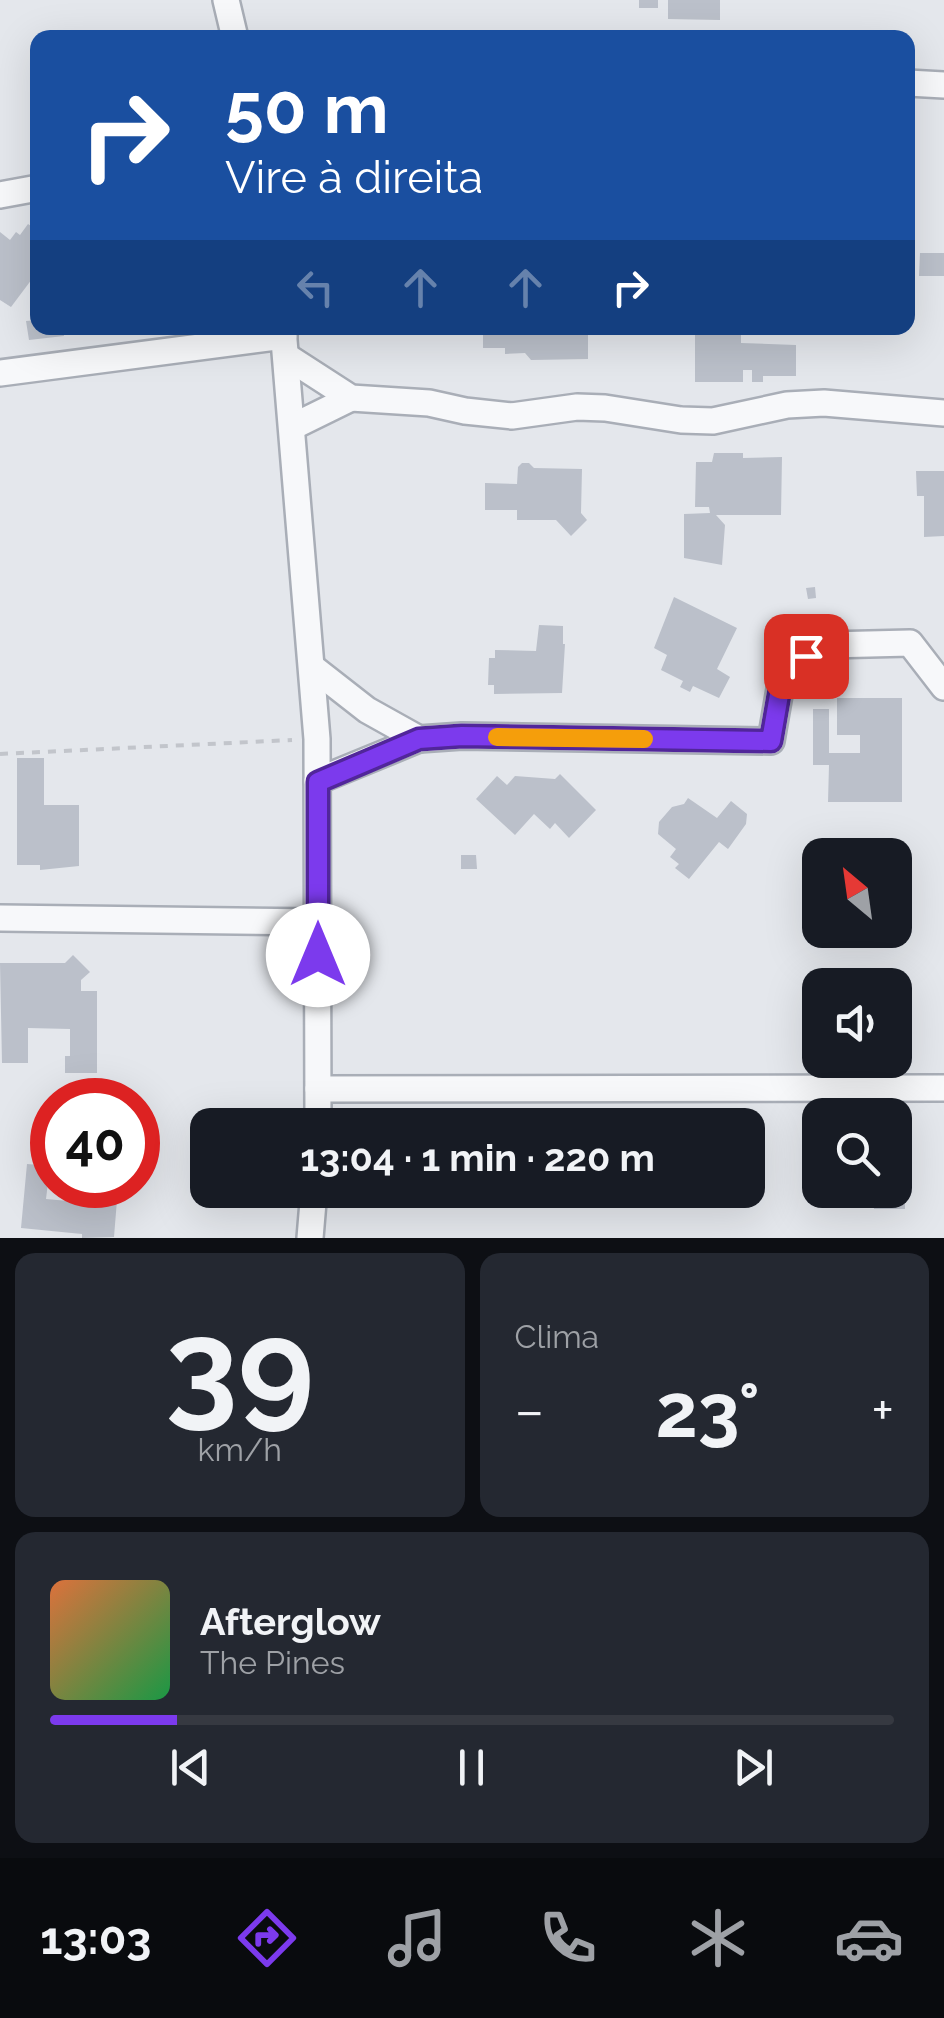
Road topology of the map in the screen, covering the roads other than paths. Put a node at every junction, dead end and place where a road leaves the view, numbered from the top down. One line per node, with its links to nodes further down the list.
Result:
1 (226, 0): 2 (street)
2 (232, 30)
3 (915, 83): 4 (street)
4 (944, 84)
5 (30, 189): 6 (street)
6 (0, 195)
7 (284, 340): 8 (street); 9 (street); 11 (street)
8 (0, 373)
9 (352, 398): 10 (street); 11 (street)
10 (944, 412)
11 (292, 427): 12 (street)
12 (312, 667): 14 (street); 15 (street)
13 (944, 687): 14 (street)
14 (419, 739): 15 (street)
15 (318, 782): 17 (street)
16 (0, 918): 17 (street)
17 (318, 922): 19 (street)
18 (944, 1088): 19 (street)
19 (318, 1089): 20 (street)
20 (318, 1108)
21 (312, 1208): 22 (street)
22 (310, 1238)

